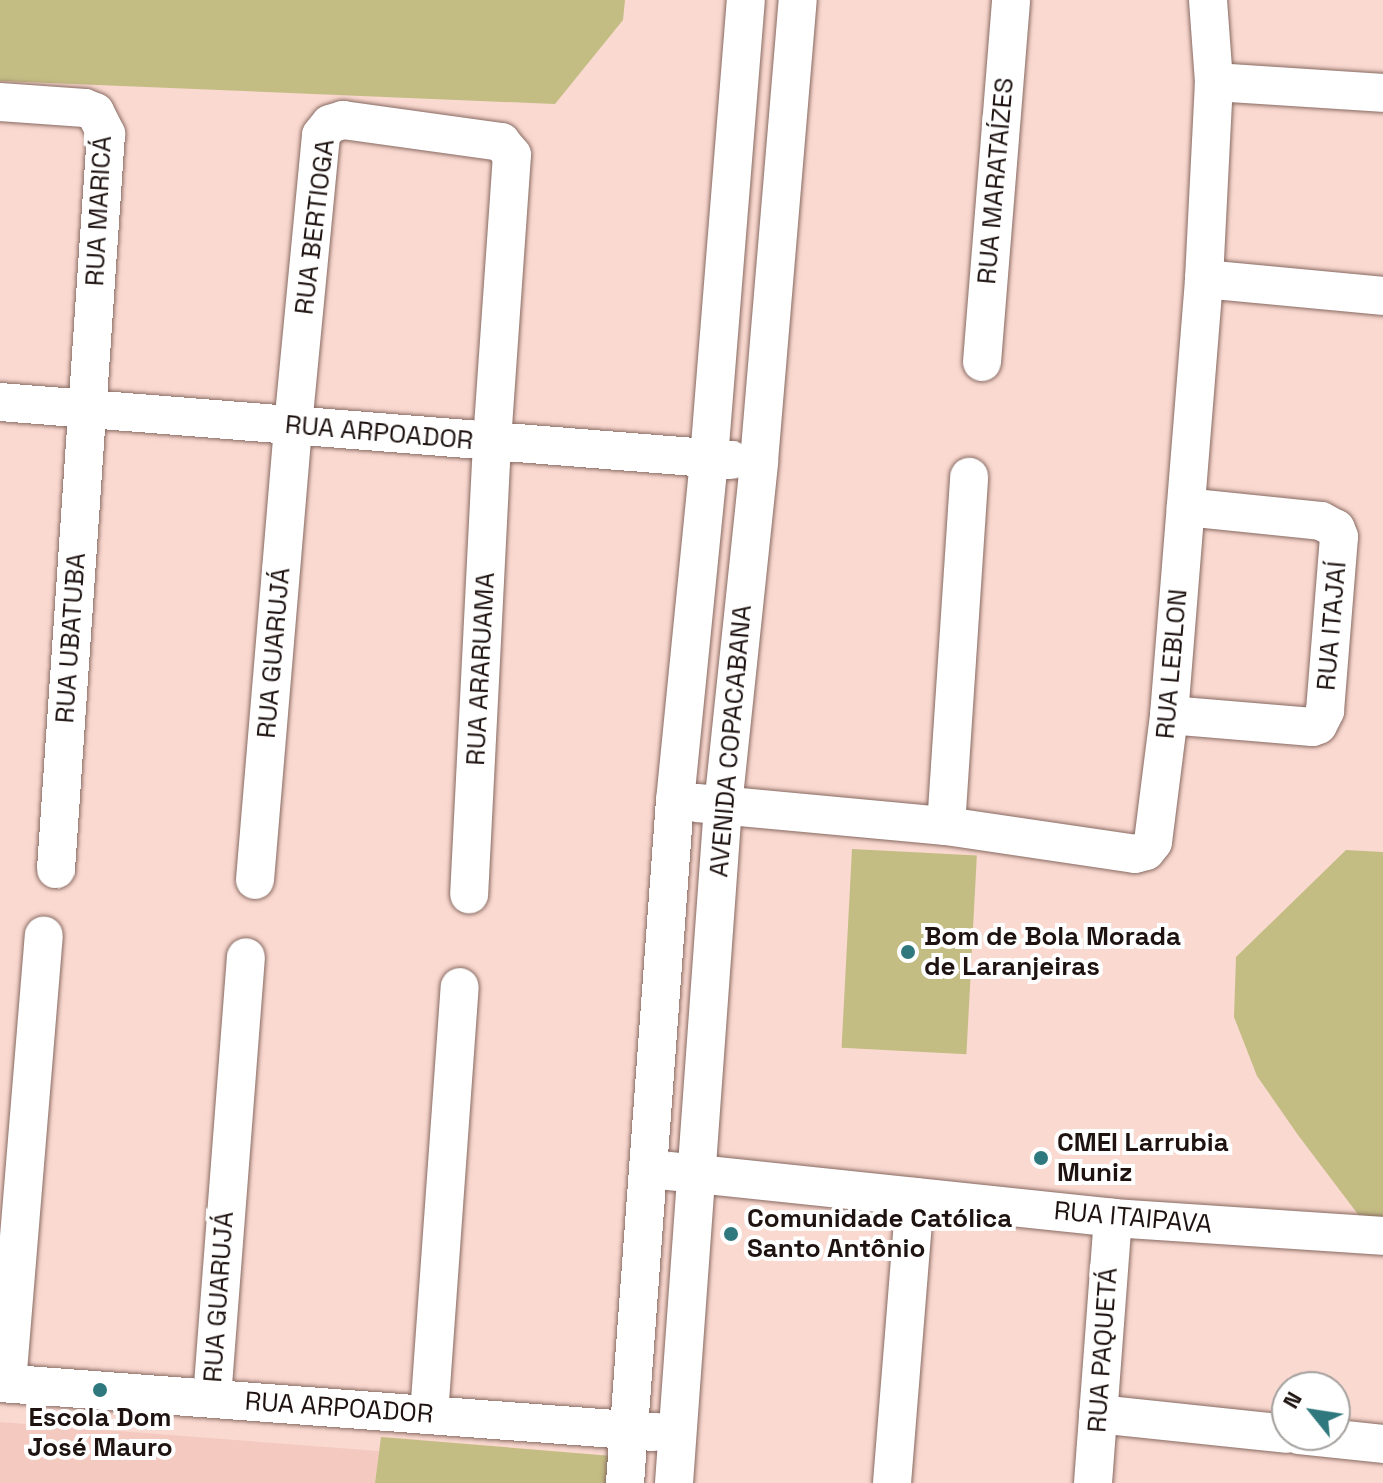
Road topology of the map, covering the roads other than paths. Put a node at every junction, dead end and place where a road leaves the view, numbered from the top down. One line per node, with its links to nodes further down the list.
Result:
1 (746, 0): 15 (street, AVENIDA COPACABANA)
2 (798, 0): 16 (street, AVENIDA COPACABANA)
3 (1011, 0): 10 (street, RUA MARATAÍZES)
4 (1208, 0): 5 (street, RUA LEBLON)
5 (1214, 82): 6 (street); 8 (street, RUA LEBLON)
6 (1383, 93)
7 (0, 102): 12 (street, RUA MARICÁ)
8 (1204, 279): 9 (street); 18 (street, RUA LEBLON)
9 (1383, 296)
10 (982, 362)
11 (0, 402): 12 (street, RUA ARPOADOR)
12 (87, 407): 13 (street, RUA ARPOADOR); 23 (street, RUA UBATUBA)
13 (293, 426): 14 (street, RUA ARPOADOR); 14 (street, RUA BERTIOGA); 24 (street, RUA GUARUJÁ)
14 (492, 443): 15 (street, RUA ARPOADOR); 25 (street, RUA ARARUAMA)
15 (709, 458): 16 (street, RUA ARPOADOR); 20 (street, AVENIDA COPACABANA)
16 (759, 461): 21 (street, AVENIDA COPACABANA)
17 (969, 477): 22 (street)
18 (1186, 507): 19 (street, RUA LEBLON); 19 (street, RUA ITAJAÍ)
19 (1169, 715): 22 (street, RUA LEBLON)
20 (675, 801): 21 (street, RUA LEBLON); 29 (street, AVENIDA COPACABANA)
21 (723, 806): 22 (street, RUA LEBLON); 30 (street, AVENIDA COPACABANA)
22 (946, 826)
23 (56, 869)
24 (255, 880)
25 (469, 894)
26 (44, 936): 34 (street)
27 (246, 957): 35 (street, RUA GUARUJÁ)
28 (460, 987): 37 (street)
29 (646, 1170): 30 (street, RUA ITAIPAVA); 38 (street, AVENIDA COPACABANA)
30 (694, 1172): 31 (street, RUA ITAIPAVA); 40 (street, AVENIDA COPACABANA)
31 (915, 1197): 32 (street, RUA ITAIPAVA); 45 (street)
32 (1113, 1218): 33 (street, RUA ITAIPAVA); 36 (street, RUA PAQUETÁ)
33 (1383, 1236)
34 (4, 1383): 35 (street, RUA ARPOADOR)
35 (212, 1398): 37 (street, RUA ARPOADOR)
36 (1098, 1414): 39 (street); 46 (street, RUA PAQUETÁ)
37 (429, 1415): 38 (street, RUA ARPOADOR)
38 (629, 1430): 40 (street, RUA ARPOADOR); 43 (street, AVENIDA COPACABANA)
39 (1271, 1432)
40 (678, 1434): 44 (street, AVENIDA COPACABANA)
41 (1351, 1441): 42 (street)
42 (1383, 1444)
43 (625, 1483)
44 (674, 1483)
45 (892, 1483)
46 (1093, 1483)

